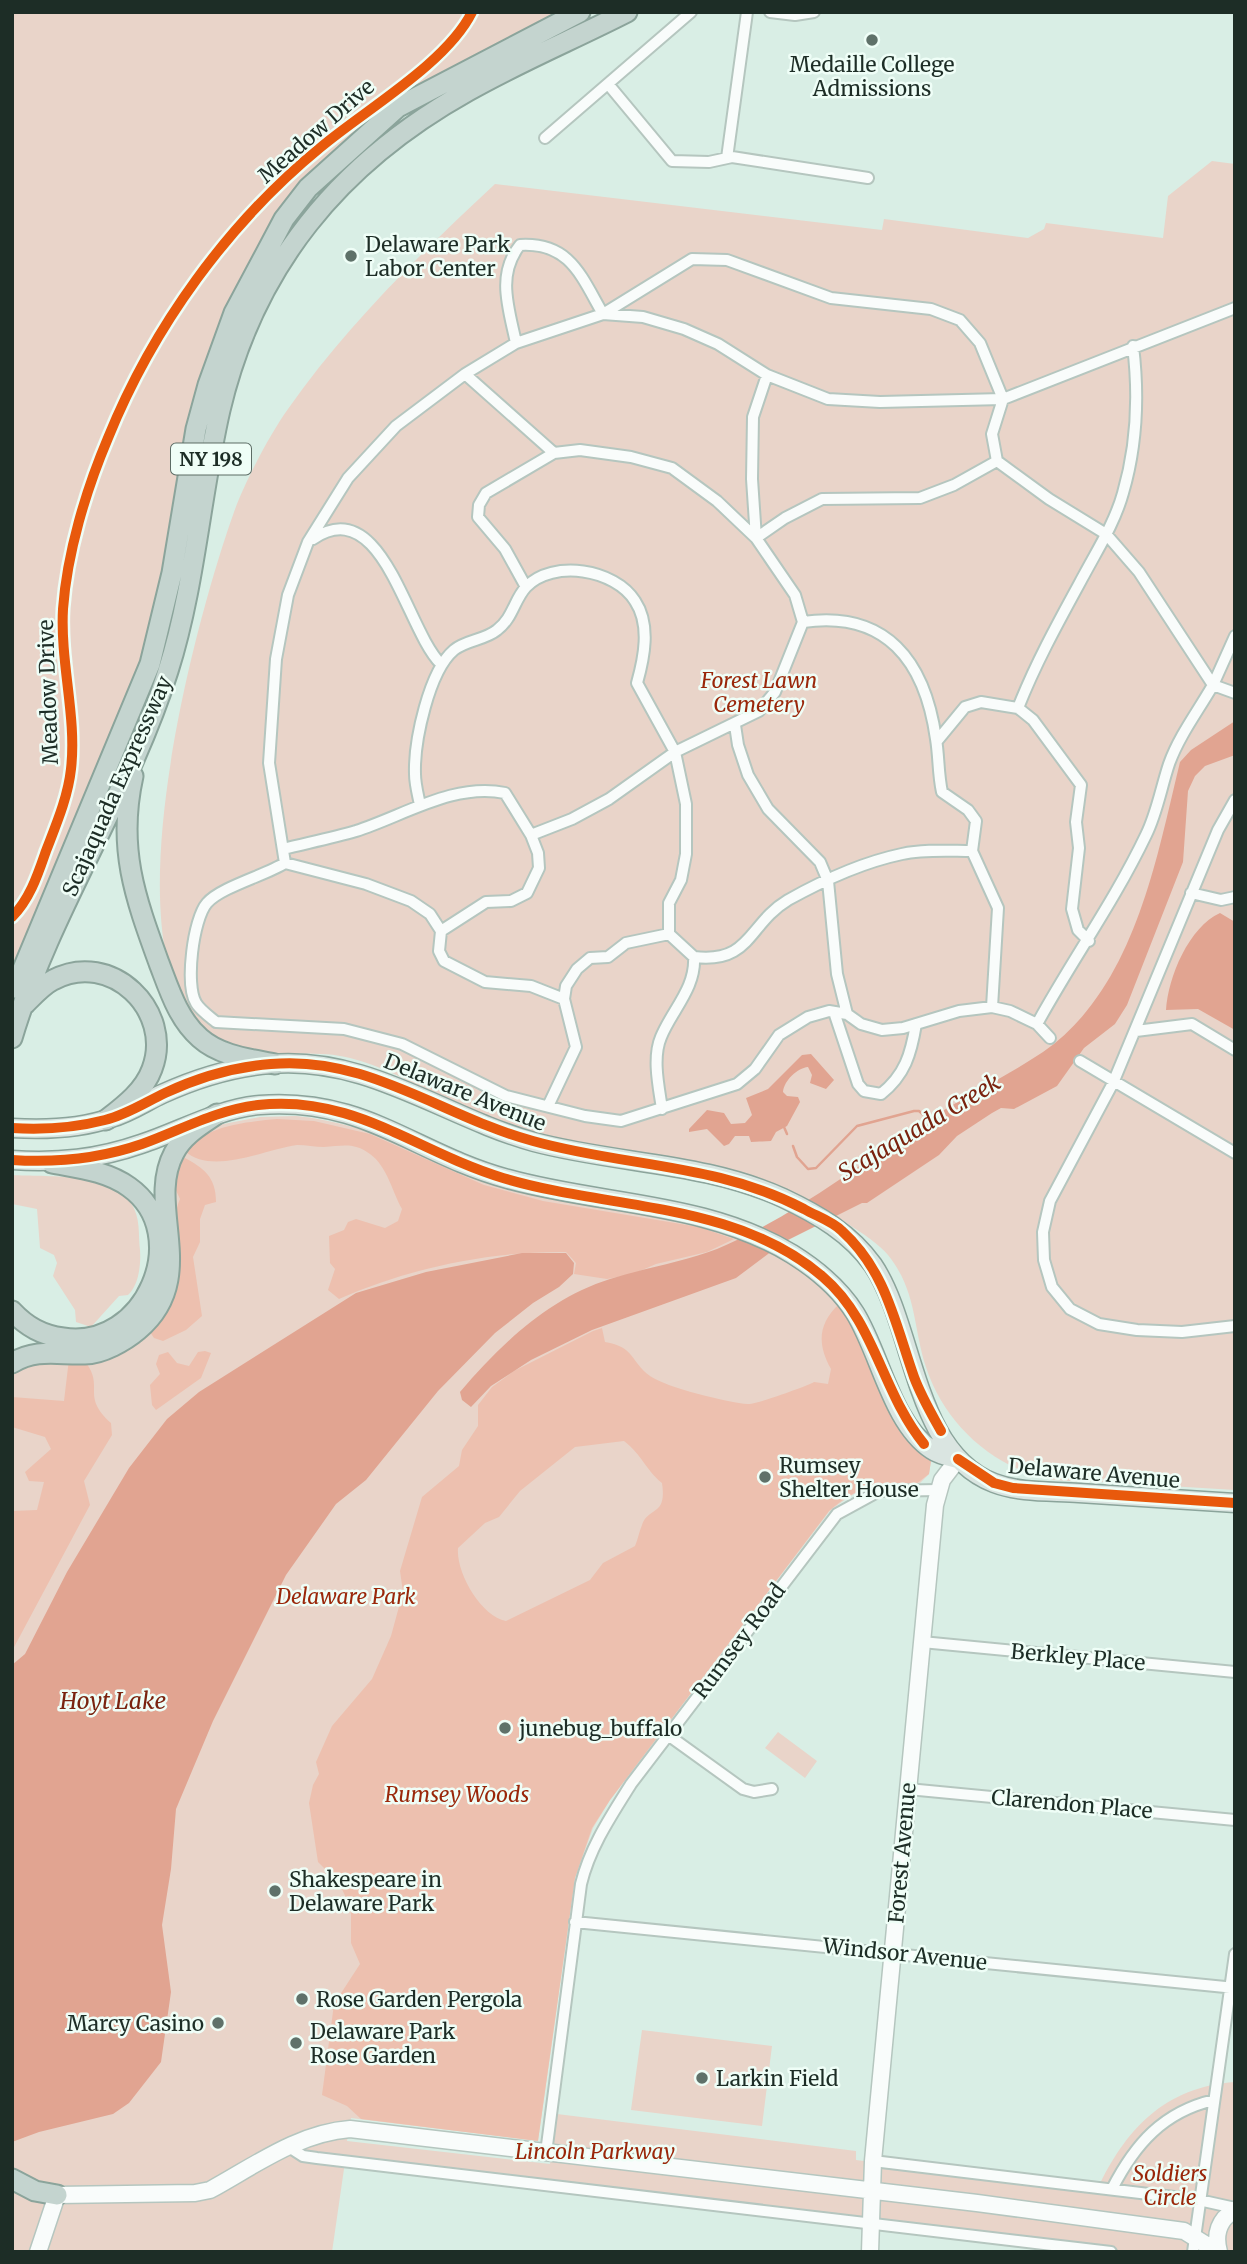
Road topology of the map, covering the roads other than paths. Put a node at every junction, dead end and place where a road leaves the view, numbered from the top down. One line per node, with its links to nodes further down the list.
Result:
1 (472, 12): 44 (street, Meadow Drive)
2 (580, 12): 50 (highway, Scajaquada Expressway / NY 198)
3 (627, 12): 32 (highway, Scajaquada Expressway / NY 198)
4 (691, 12): 8 (street)
5 (747, 12): 10 (street)
6 (770, 12): 7 (street)
7 (814, 12)
8 (608, 84): 9 (street); 10 (street)
9 (545, 138)
10 (727, 158): 11 (street)
11 (868, 178)
12 (1234, 309): 15 (street)
13 (603, 314): 14 (street); 14 (street); 17 (street); 18 (street)
14 (516, 343): 16 (street)
15 (1133, 346): 18 (street); 21 (street)
16 (465, 374): 19 (street); 23 (street)
17 (767, 375): 18 (street); 22 (street)
18 (1003, 399): 20 (street)
19 (554, 453): 22 (street); 24 (street)
20 (998, 461): 21 (street); 22 (street)
21 (1106, 534): 28 (street); 30 (street)
22 (756, 538): 25 (street)
23 (308, 542): 27 (street); 38 (street)
24 (526, 587): 27 (street); 34 (street)
25 (803, 622): 31 (street); 33 (street)
26 (1235, 636): 28 (street)
27 (441, 664): 36 (street)
28 (1213, 685): 29 (street); 47 (street)
29 (1235, 693)
30 (1017, 708): 33 (street); 47 (street)
31 (735, 725): 34 (street); 41 (street)
32 (146, 728): 50 (highway, Scajaquada Expressway / NY 198); 61 (highway)
33 (937, 741): 39 (street)
34 (675, 752): 37 (street); 46 (street)
35 (1235, 800): 42 (street)
36 (420, 805): 37 (street); 38 (street)
37 (531, 835): 45 (street)
38 (283, 849): 40 (street)
39 (972, 850): 41 (street); 51 (street)
40 (285, 863): 45 (street); 63 (street)
41 (828, 881): 48 (street); 53 (street)
42 (1191, 893): 43 (street); 56 (street)
43 (1235, 897)
44 (12, 917)
45 (441, 931): 49 (street)
46 (669, 934): 48 (street); 49 (street)
47 (1089, 941): 55 (street)
48 (694, 957): 64 (street)
49 (564, 999): 63 (street)
50 (17, 1002): 57 (highway, Scajaquada Expressway / NY 198); 66 (highway)
51 (992, 1007): 54 (street); 55 (street)
52 (834, 1012): 53 (street); 54 (street); 64 (street)
53 (847, 1014): 54 (street)
54 (916, 1024)
55 (1037, 1024): 58 (street)
56 (1136, 1031): 59 (street); 62 (street)
57 (12, 1038)
58 (1050, 1038)
59 (1235, 1050)
60 (1080, 1061): 62 (street)
61 (275, 1063): 66 (main road, Delaware Avenue); 74 (main road, Delaware Avenue)
62 (1113, 1083): 68 (street); 72 (street)
63 (549, 1104): 64 (street)
64 (662, 1109)
65 (217, 1114): 70 (main road, Delaware Avenue); 73 (highway); 74 (main road, Delaware Avenue)
66 (106, 1120): 67 (main road, Delaware Avenue)
67 (12, 1128)
68 (1235, 1153)
69 (12, 1160): 70 (main road, Delaware Avenue)
70 (52, 1163): 71 (highway)
71 (12, 1311)
72 (1235, 1325)
73 (12, 1363)
74 (958, 1460): 75 (street, Forest Avenue); 76 (main road, Delaware Avenue)
75 (939, 1490): 77 (street, Forest Avenue); 79 (street, Rumsey Road)
76 (1235, 1503)
77 (922, 1643): 78 (street, Berkley Place); 81 (street, Forest Avenue)
78 (1235, 1672)
79 (668, 1735): 80 (street); 83 (street, Rumsey Road)
80 (772, 1789)
81 (908, 1789): 82 (street, Clarendon Place); 84 (street, Forest Avenue)
82 (1235, 1820)
83 (575, 1922): 84 (street, Windsor Avenue); 89 (street, Rumsey Road)
84 (893, 1953): 86 (street, Windsor Avenue); 90 (street, Forest Avenue)
85 (1235, 1954): 86 (street)
86 (1233, 1988): 87 (street)
87 (1214, 2100): 92 (street); 95 (street)
88 (289, 2147): 89 (street); 94 (street); 97 (street)
89 (546, 2153): 93 (street)
90 (873, 2161): 92 (street); 93 (street, Forest Avenue)
91 (12, 2179): 94 (highway)
92 (1112, 2189): 95 (street)
93 (873, 2191): 97 (street, Forest Avenue); 98 (street)
94 (57, 2195): 99 (street)
95 (1199, 2200): 96 (street); 98 (street)
96 (1233, 2210): 98 (street); 102 (street)
97 (873, 2223): 100 (street, Forest Avenue); 101 (street)
98 (1192, 2237): 102 (street)
99 (37, 2252)
100 (870, 2252)
101 (1111, 2252)
102 (1219, 2252)

